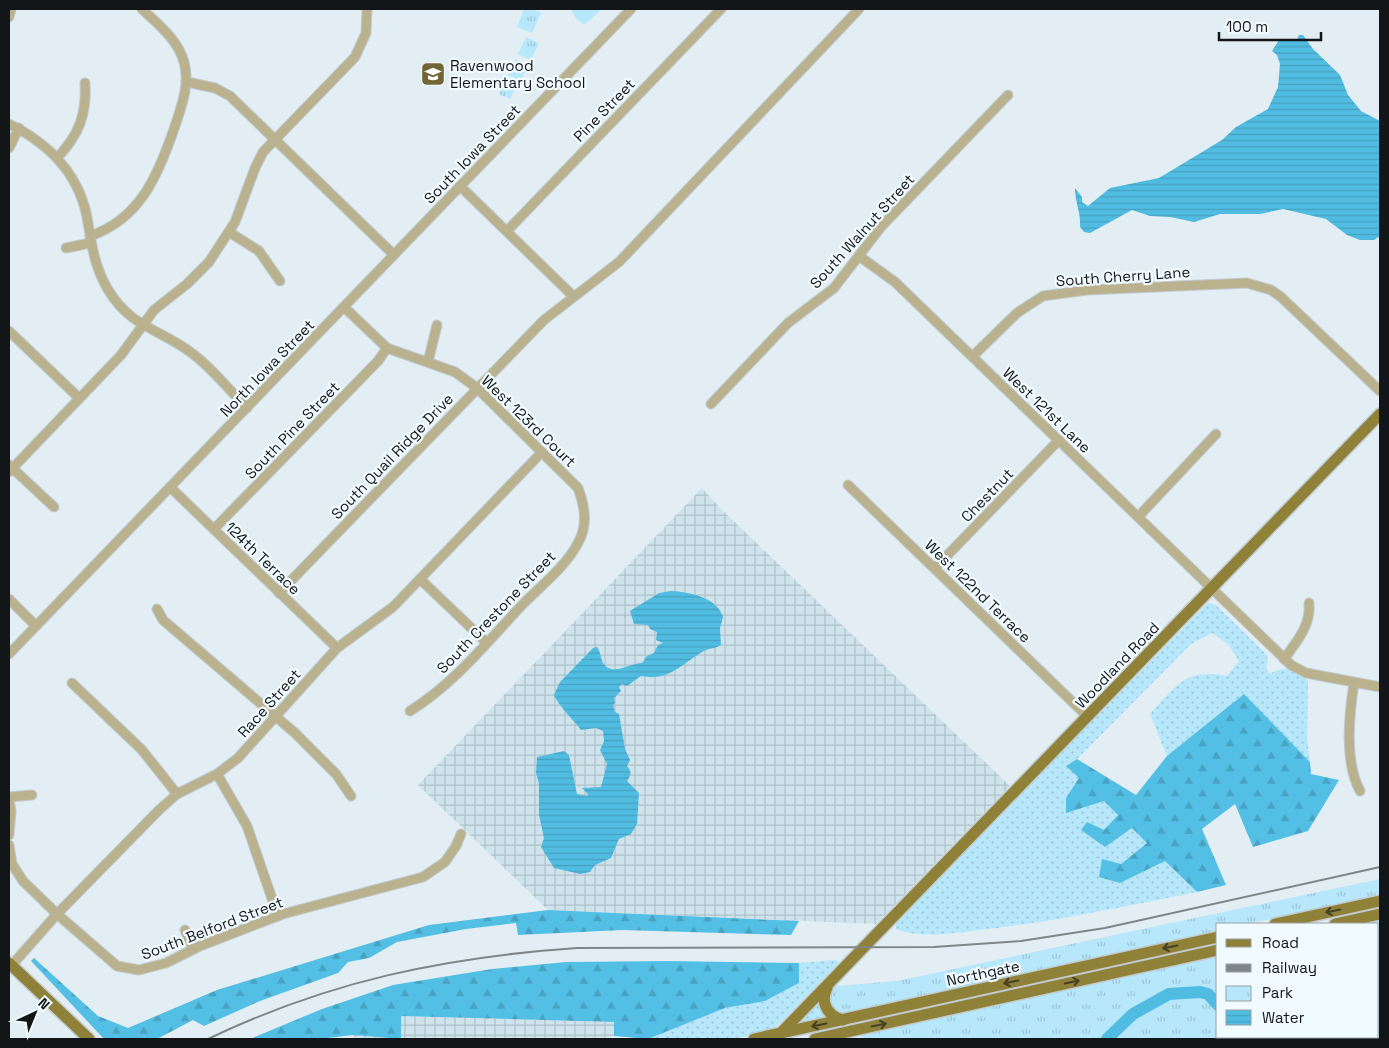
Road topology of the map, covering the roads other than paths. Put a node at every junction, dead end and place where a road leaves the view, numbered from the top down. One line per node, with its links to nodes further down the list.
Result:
1 (11, 9): 7 (street)
2 (142, 9): 8 (street)
3 (367, 9): 13 (street)
4 (631, 9): 16 (street, South Iowa Street)
5 (721, 9): 17 (street, Pine Street)
6 (859, 9): 24 (street, South Quail Ridge Drive)
7 (9, 17)
8 (187, 82): 13 (street); 19 (street)
9 (85, 83): 15 (street)
10 (1008, 95): 22 (street, South Walnut Street)
11 (9, 124): 12 (street)
12 (19, 128): 14 (street); 15 (street)
13 (275, 140): 18 (street); 21 (street)
14 (9, 148)
15 (57, 158): 19 (street)
16 (460, 186): 17 (street); 21 (street, South Iowa Street)
17 (507, 231): 24 (street)
18 (229, 232): 23 (street); 26 (street)
19 (90, 240): 20 (street); 26 (street)
20 (66, 248)
21 (394, 255): 25 (street, North Iowa Street)
22 (860, 256): 30 (street, West 121st Lane); 35 (street, South Walnut Street)
23 (280, 281)
24 (573, 296): 32 (street, South Quail Ridge Drive)
25 (344, 307): 29 (street, West 123rd Court); 36 (street, North Iowa Street)
26 (142, 325): 34 (street); 36 (street)
27 (437, 326): 31 (street)
28 (9, 331): 34 (street)
29 (387, 348): 31 (street, West 123rd Court); 47 (street, South Pine Street)
30 (973, 356): 33 (street, South Cherry Lane); 39 (street, West 121st Lane)
31 (428, 362): 32 (street, West 123rd Court)
32 (477, 388): 40 (street, West 123rd Court); 51 (street, South Quail Ridge Drive)
33 (1380, 391)
34 (78, 398): 41 (street)
35 (711, 404)
36 (247, 408): 43 (street, North Iowa Street)
37 (1380, 414): 50 (main road, Woodland Road)
38 (1216, 434): 45 (street)
39 (1058, 440): 45 (street, West 121st Lane); 48 (street, Chestnut)
40 (542, 452): 46 (street, West 123rd Court); 49 (street, Race Street)
41 (10, 468): 44 (street)
42 (848, 485): 48 (street, West 122nd Terrace)
43 (170, 488): 47 (street, 124th Terrace); 55 (street, North Iowa Street)
44 (54, 507)
45 (1138, 517): 50 (street, West 121st Lane)
46 (586, 520): 56 (street, South Crestone Street)
47 (214, 530): 51 (street, 124th Terrace)
48 (935, 568): 65 (street, West 122nd Terrace)
49 (420, 579): 56 (street); 57 (street, Race Street)
50 (1212, 588): 59 (street, West 121st Lane); 65 (main road, Woodland Road)
51 (279, 594): 57 (street, 124th Terrace)
52 (9, 599): 55 (street)
53 (1309, 603): 59 (street)
54 (157, 609): 64 (street)
55 (36, 626): 58 (street, North Iowa Street)
56 (487, 643): 63 (street, South Crestone Street)
57 (337, 648): 64 (street, Race Street)
58 (9, 654)
59 (1284, 659): 61 (street, West 121st Lane)
60 (72, 683): 68 (street)
61 (1354, 683): 62 (street, West 121st Lane); 67 (street)
62 (1380, 687)
63 (410, 710)
64 (276, 716): 66 (street, Race Street); 70 (street)
65 (1088, 717): 86 (main road, Woodland Road)
66 (217, 774): 68 (street, Race Street); 78 (street)
67 (1360, 791)
68 (177, 794): 76 (street, Race Street)
69 (32, 795): 71 (street)
70 (351, 796)
71 (9, 798): 73 (street)
72 (461, 834): 78 (street, South Belford Street)
73 (9, 835)
74 (9, 845): 76 (street, South Belford Street)
75 (1380, 901): 79 (main road, one-way to 79)
76 (57, 914): 83 (street, South Belford Street); 85 (street, Race Street)
77 (1380, 914): 80 (main road)
78 (278, 916): 83 (street, South Belford Street)
79 (1280, 923)
80 (1340, 923)
81 (185, 930): 83 (street)
82 (1216, 937): 87 (main road, Northgate, one-way to 87)
83 (192, 949)
84 (1216, 950): 91 (main road, Northgate, one-way to 84)
85 (10, 964): 89 (main road)
86 (829, 984): 87 (main road); 88 (main road, Woodland Road)
87 (843, 1020): 88 (main road, Northgate, one-way to 88)
88 (777, 1036): 90 (main road, Northgate)
89 (88, 1039)
90 (754, 1039)
91 (815, 1039)

